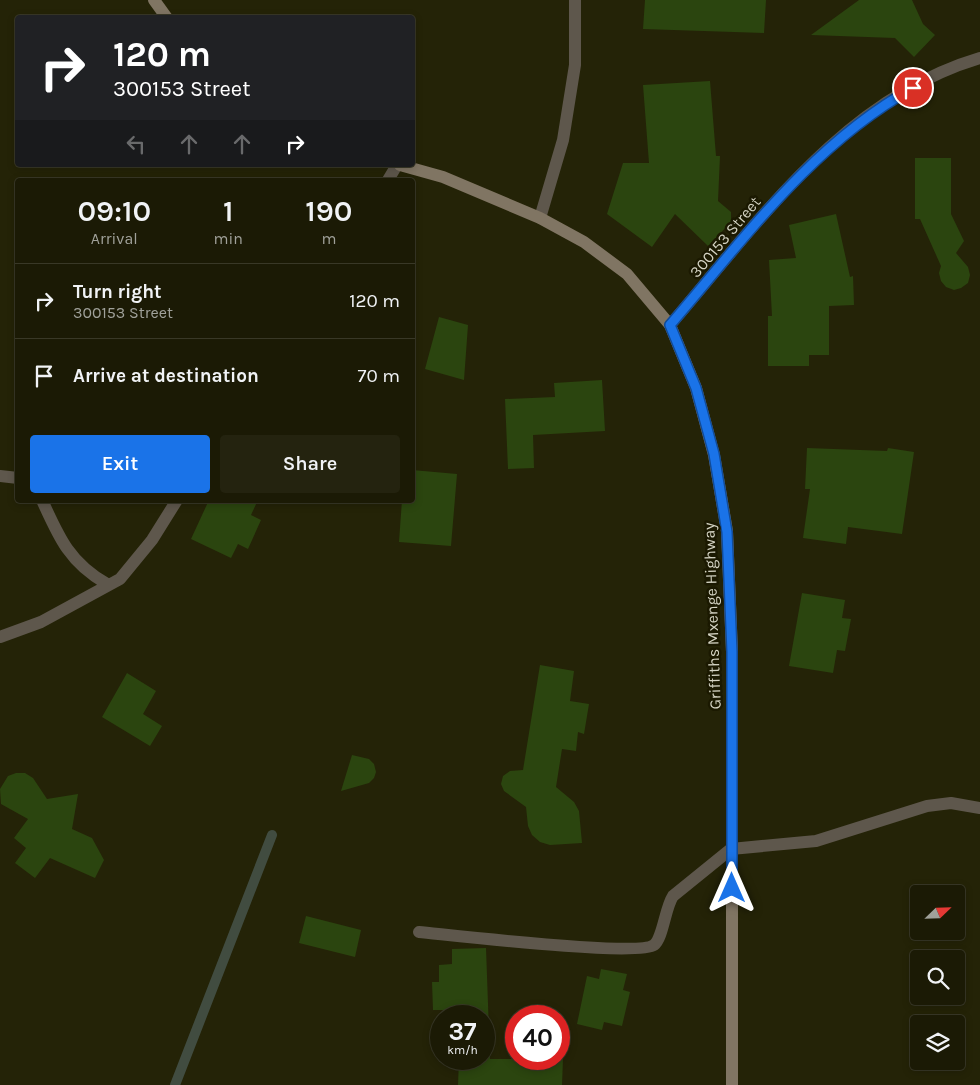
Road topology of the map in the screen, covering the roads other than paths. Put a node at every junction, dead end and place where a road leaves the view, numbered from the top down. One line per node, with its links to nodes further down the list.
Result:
1 (154, 0): 3 (street)
2 (575, 0): 8 (street)
3 (165, 15)
4 (980, 58): 9 (street, 300153 Street)
5 (398, 167): 7 (street)
6 (406, 167): 8 (street, Griffiths Mxenge Highway)
7 (389, 178)
8 (540, 218): 9 (street, Griffiths Mxenge Highway)
9 (670, 325): 17 (street, Griffiths Mxenge Highway)
10 (0, 476): 11 (street)
11 (15, 478)
12 (44, 503): 14 (street)
13 (175, 503): 14 (street)
14 (107, 584): 15 (street)
15 (0, 637)
16 (980, 808): 17 (street)
17 (731, 849): 18 (street); 19 (street, Griffiths Mxenge Highway)
18 (419, 932)
19 (732, 1085)

